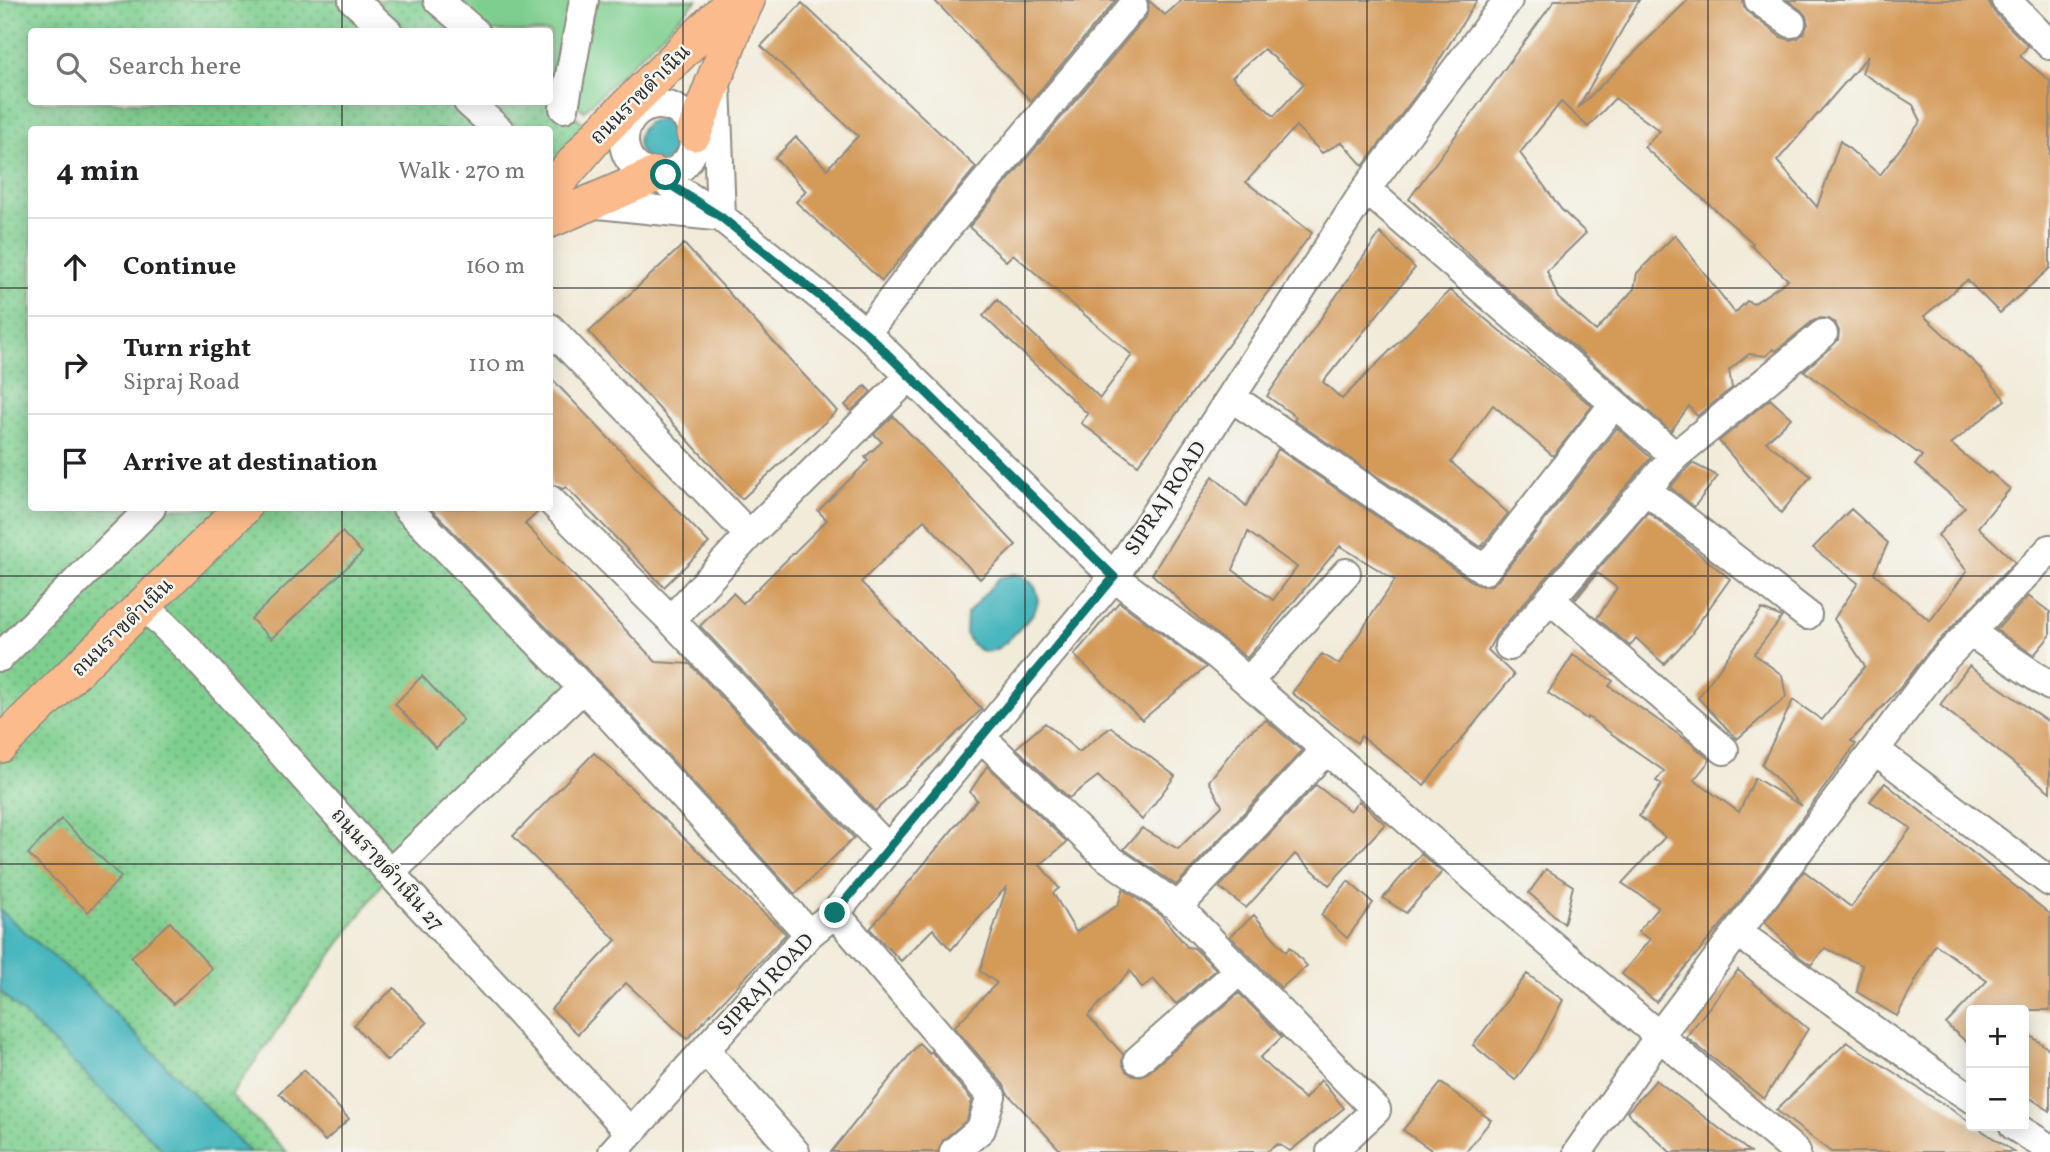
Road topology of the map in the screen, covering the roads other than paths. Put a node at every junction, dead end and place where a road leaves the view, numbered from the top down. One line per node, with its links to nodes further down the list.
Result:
1 (352, 0): 11 (street)
2 (438, 0): 12 (street)
3 (584, 0): 16 (street)
4 (734, 0): 15 (main road, ถนนราขดำเนิน)
5 (747, 0): 14 (main road, ถนนราขดำเนิน)
6 (1507, 0): 23 (street, SIPRAJ ROAD)
7 (1759, 0): 10 (street)
8 (2006, 0): 13 (street)
9 (1133, 6): 28 (street)
10 (1791, 23)
11 (384, 28)
12 (470, 28)
13 (2050, 45)
14 (716, 75): 18 (main road, ถนนราขดำเนิน); 25 (street)
15 (652, 81): 18 (street); 20 (main road, ถนนราขดำเนิน)
16 (557, 101): 20 (street)
17 (471, 105): 19 (street)
18 (685, 122): 21 (street); 21 (street); 25 (street)
19 (495, 126)
20 (598, 135): 21 (street); 22 (main road, ถนนราขดำเนิน)
21 (642, 167): 24 (main road); 25 (street)
22 (553, 181)
23 (1366, 190): 31 (street, SIPRAJ ROAD); 32 (street)
24 (588, 203): 25 (street); 26 (main road)
25 (721, 217): 28 (street)
26 (553, 219)
27 (553, 331): 39 (street)
28 (866, 333): 30 (street)
29 (1823, 334): 33 (street)
30 (910, 376): 39 (street); 42 (street)
31 (1231, 397): 32 (street); 42 (street, SIPRAJ ROAD)
32 (1614, 404): 33 (street)
33 (1675, 456): 34 (street)
34 (1646, 490): 43 (street); 45 (street)
35 (553, 503): 46 (street)
36 (148, 511): 49 (street)
37 (240, 511): 44 (main road, ถนนราขดำเนิน)
38 (410, 511): 52 (street)
39 (749, 535): 46 (street)
40 (2045, 563): 47 (street)
41 (1346, 573): 50 (street)
42 (1114, 577): 50 (street); 53 (street, SIPRAJ ROAD)
43 (1550, 599): 48 (street); 56 (street)
44 (145, 606): 54 (main road, ถนนราขดำเนิน); 59 (street, ถนนราขดำเนิน 27)
45 (1807, 615)
46 (671, 620): 58 (street)
47 (1970, 632): 51 (street); 57 (street)
48 (1509, 646)
49 (0, 657)
50 (1248, 682): 55 (street)
51 (2050, 686)
52 (583, 688): 59 (street); 64 (street)
53 (981, 737): 58 (street, SIPRAJ ROAD); 61 (street)
54 (0, 745)
55 (1326, 750): 61 (street); 66 (street)
56 (1724, 750)
57 (1875, 750): 60 (street); 63 (street)
58 (888, 849): 62 (street, SIPRAJ ROAD)
59 (390, 873): 71 (street, ถนนราขดำเนิน 27)
60 (2050, 882)
61 (1178, 907): 65 (street)
62 (835, 913): 64 (street, SIPRAJ ROAD); 74 (street)
63 (1737, 932): 66 (street); 69 (street)
64 (809, 934): 67 (street, SIPRAJ ROAD)
65 (1239, 971): 68 (street); 75 (street)
66 (1660, 1037): 76 (street); 77 (street)
67 (705, 1050): 71 (street, SIPRAJ ROAD); 73 (street)
68 (1138, 1060)
69 (1966, 1094)
70 (2022, 1131): 72 (street)
71 (621, 1142)
72 (2050, 1149)
73 (795, 1152)
74 (954, 1152)
75 (1331, 1152)
76 (1577, 1152)
77 (1796, 1152)

